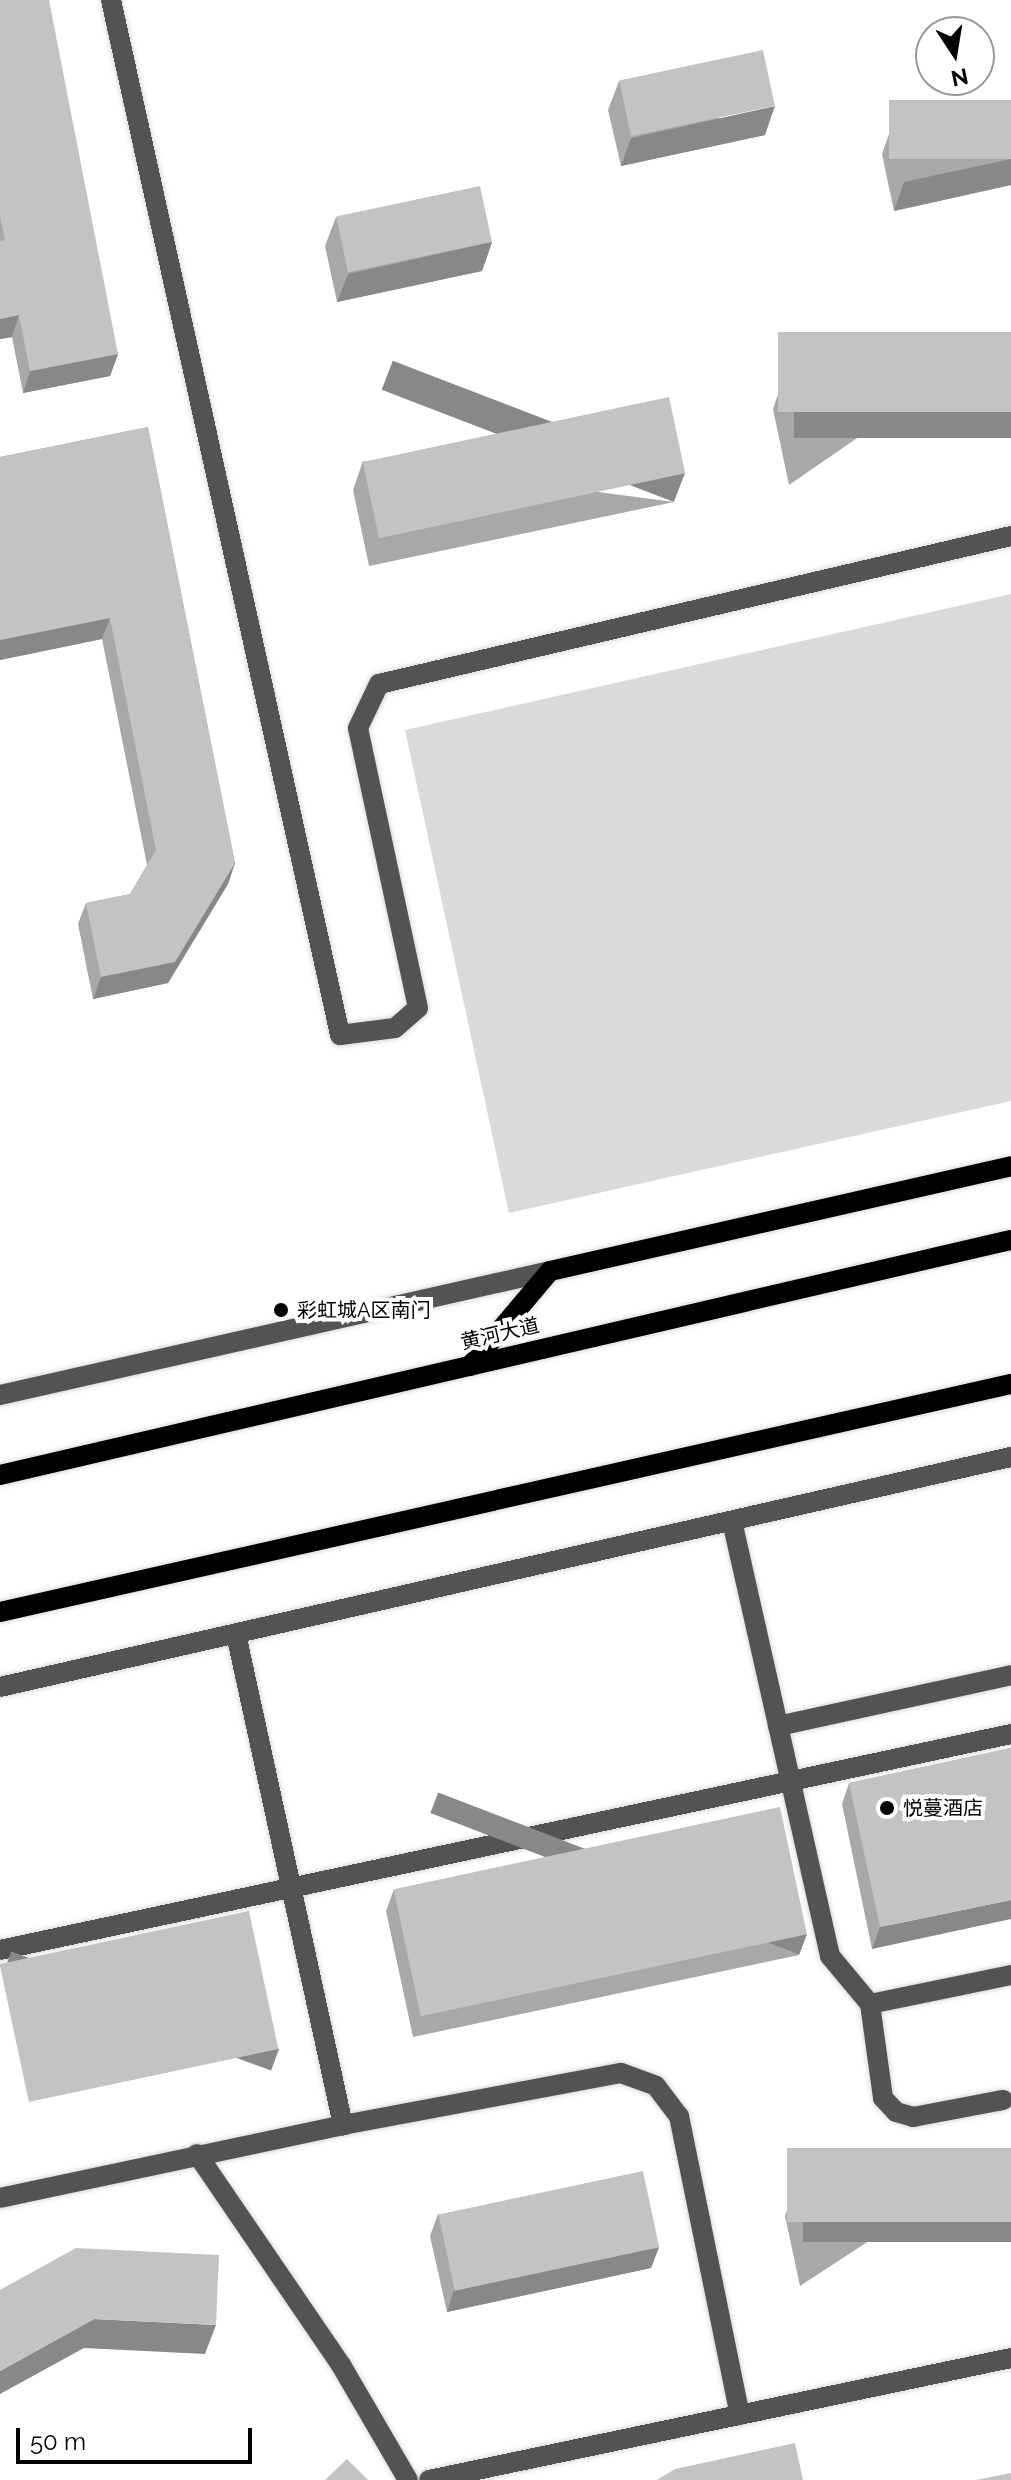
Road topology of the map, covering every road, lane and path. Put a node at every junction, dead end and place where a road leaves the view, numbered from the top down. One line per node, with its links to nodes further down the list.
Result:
1 (111, 0): 2 (street)
2 (1011, 536)
3 (1011, 1166): 5 (main road)
4 (1011, 1240): 6 (main road, 黄河大道)
5 (550, 1271): 6 (main road); 8 (street)
6 (470, 1366): 10 (main road, 黄河大道)
7 (1011, 1384): 12 (main road)
8 (0, 1395)
9 (1011, 1457): 11 (street)
10 (0, 1475)
11 (732, 1521): 13 (street); 16 (street)
12 (0, 1612)
13 (236, 1634): 15 (street); 19 (street)
14 (1011, 1675): 16 (street)
15 (0, 1687)
16 (778, 1726): 18 (street)
17 (1011, 1734): 18 (street)
18 (790, 1781): 19 (street); 22 (street)
19 (292, 1888): 20 (street); 24 (street)
20 (0, 1950)
21 (1011, 1975): 22 (street)
22 (870, 2004): 23 (street)
23 (1003, 2100)
24 (343, 2125): 25 (street); 28 (street)
25 (197, 2154): 26 (street); 29 (street)
26 (0, 2198)
27 (1011, 2358): 28 (street)
28 (740, 2415): 30 (street)
29 (408, 2480)
30 (429, 2480)

